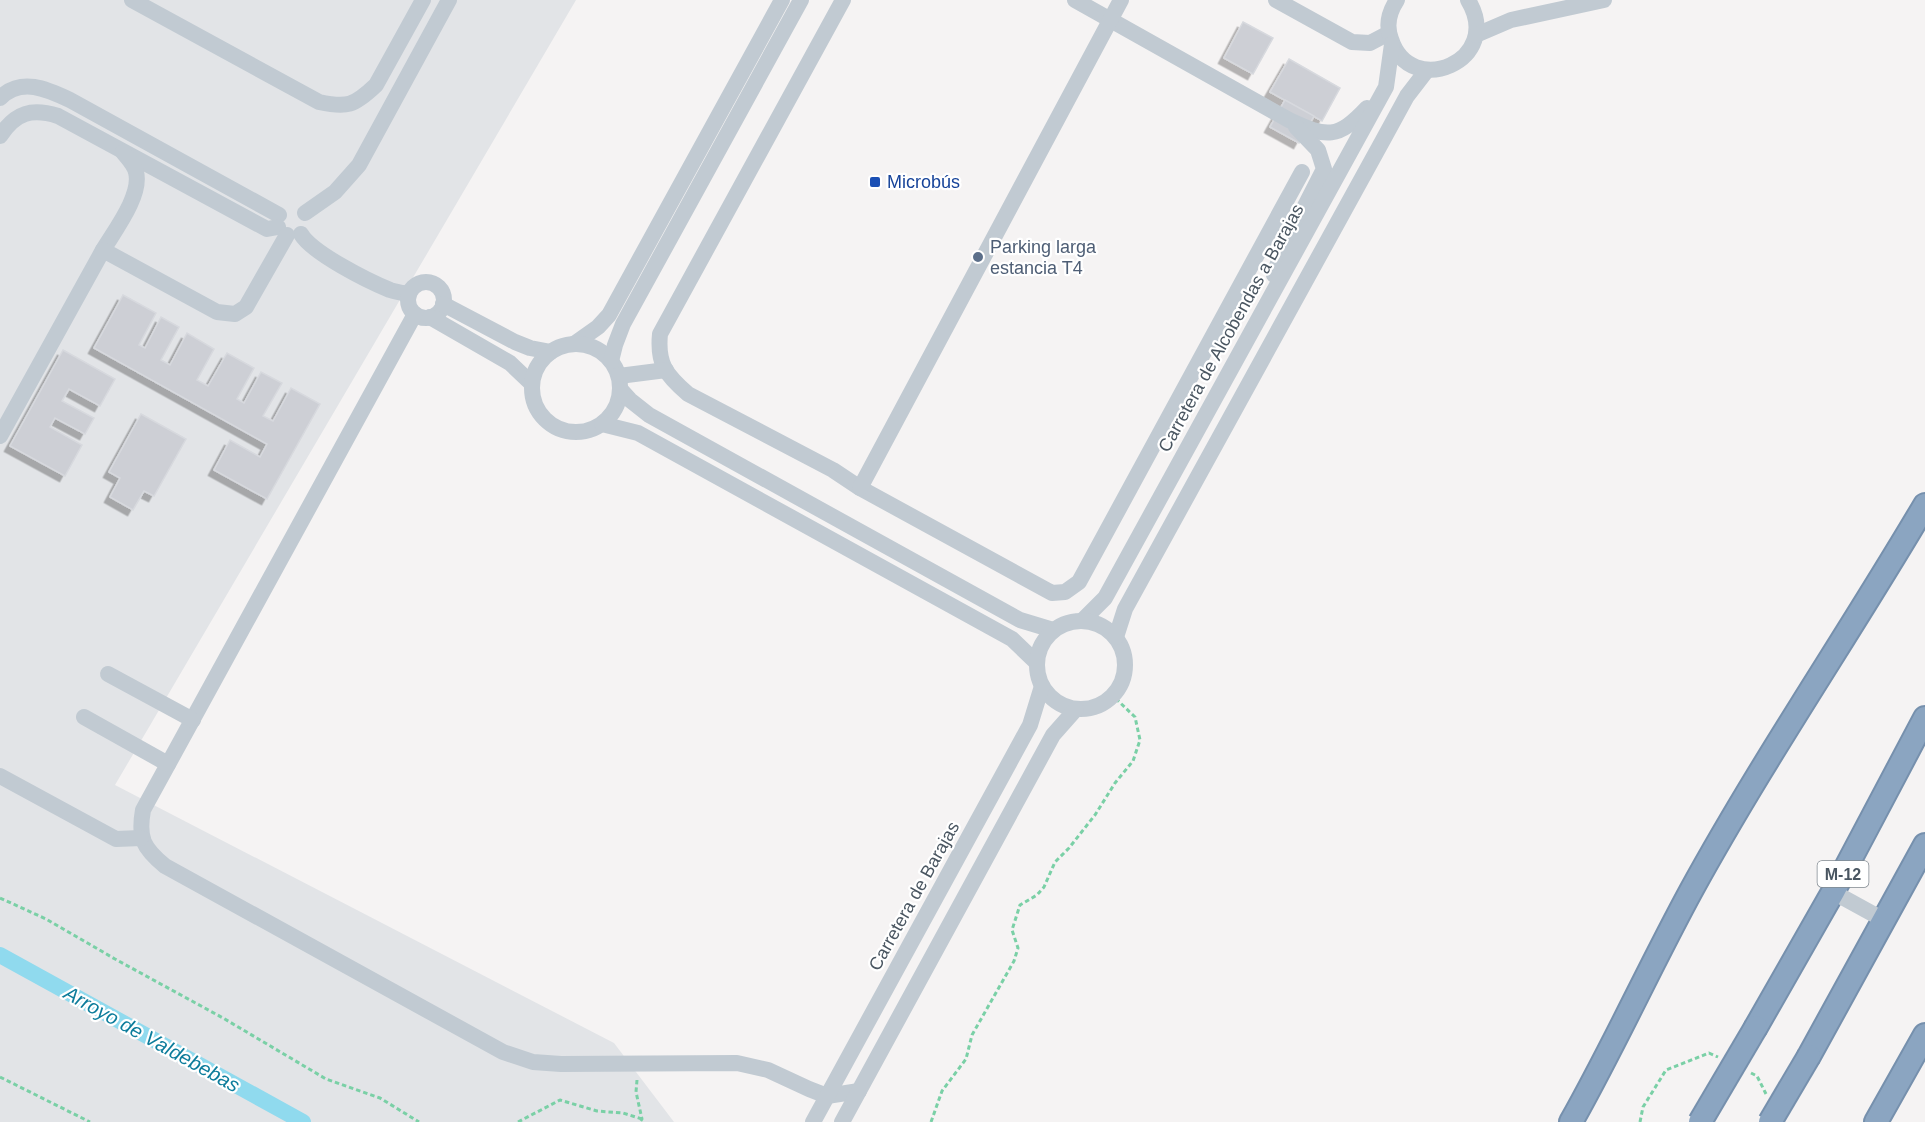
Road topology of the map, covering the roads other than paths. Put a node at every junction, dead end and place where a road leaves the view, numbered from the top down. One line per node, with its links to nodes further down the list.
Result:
1 (132, 0): 2 (street)
2 (423, 0)
3 (450, 0): 23 (street)
4 (782, 0): 30 (street)
5 (801, 0): 33 (street)
6 (843, 0): 32 (street)
7 (1075, 0): 13 (street)
8 (1121, 0): 13 (street)
9 (1276, 0): 15 (street)
10 (1472, 0): 14 (street)
11 (1604, 0): 14 (street)
12 (1389, 4): 15 (street, Carretera de Alcobendas a Barajas)
13 (1111, 19): 19 (street); 38 (street)
14 (1476, 35): 16 (street)
15 (1390, 39): 16 (street); 17 (street, Carretera de Alcobendas a Barajas)
16 (1427, 70): 42 (street)
17 (1386, 87): 19 (street); 28 (street, Carretera de Alcobendas a Barajas)
18 (0, 98): 24 (street)
19 (1289, 120): 28 (street)
20 (0, 136): 21 (street)
21 (120, 150): 24 (street); 25 (street)
22 (1302, 172): 38 (street)
23 (305, 213): 24 (street); 24 (street)
24 (286, 228): 25 (street); 26 (street)
25 (104, 250): 35 (street)
26 (409, 294): 27 (street); 29 (street)
27 (443, 304): 29 (street); 31 (street)
28 (1261, 315): 40 (street, Carretera de Alcobendas a Barajas)
29 (423, 316): 34 (street); 49 (street)
30 (574, 344): 31 (street); 33 (street)
31 (551, 352): 34 (street)
32 (666, 370): 33 (street); 38 (street)
33 (617, 376): 36 (street); 41 (street)
34 (532, 384): 36 (street)
35 (6, 412): 37 (street)
36 (602, 424): 43 (street)
37 (0, 436)
38 (860, 488)
39 (1925, 505): 61 (highway)
40 (1082, 621): 41 (street); 42 (street)
41 (1053, 630): 43 (street)
42 (1116, 637): 46 (street)
43 (1037, 663): 45 (street)
44 (108, 674): 49 (street)
45 (1042, 686): 46 (street); 58 (street, Carretera de Barajas)
46 (1076, 709): 57 (street)
47 (84, 717): 50 (street)
48 (1925, 718): 54 (highway, M-12)
49 (193, 720): 50 (street)
50 (168, 764): 52 (street)
51 (0, 776): 52 (street)
52 (141, 838): 58 (street)
53 (1925, 845): 55 (highway)
54 (1833, 892): 55 (street); 62 (highway, M-12, bridge)
55 (1884, 920): 63 (highway, bridge)
56 (1925, 1035): 64 (highway)
57 (859, 1091): 58 (street); 60 (street)
58 (827, 1096): 59 (street, Carretera de Barajas)
59 (813, 1122)
60 (842, 1122)
61 (1571, 1122)
62 (1700, 1122)
63 (1770, 1122)
64 (1876, 1122)

